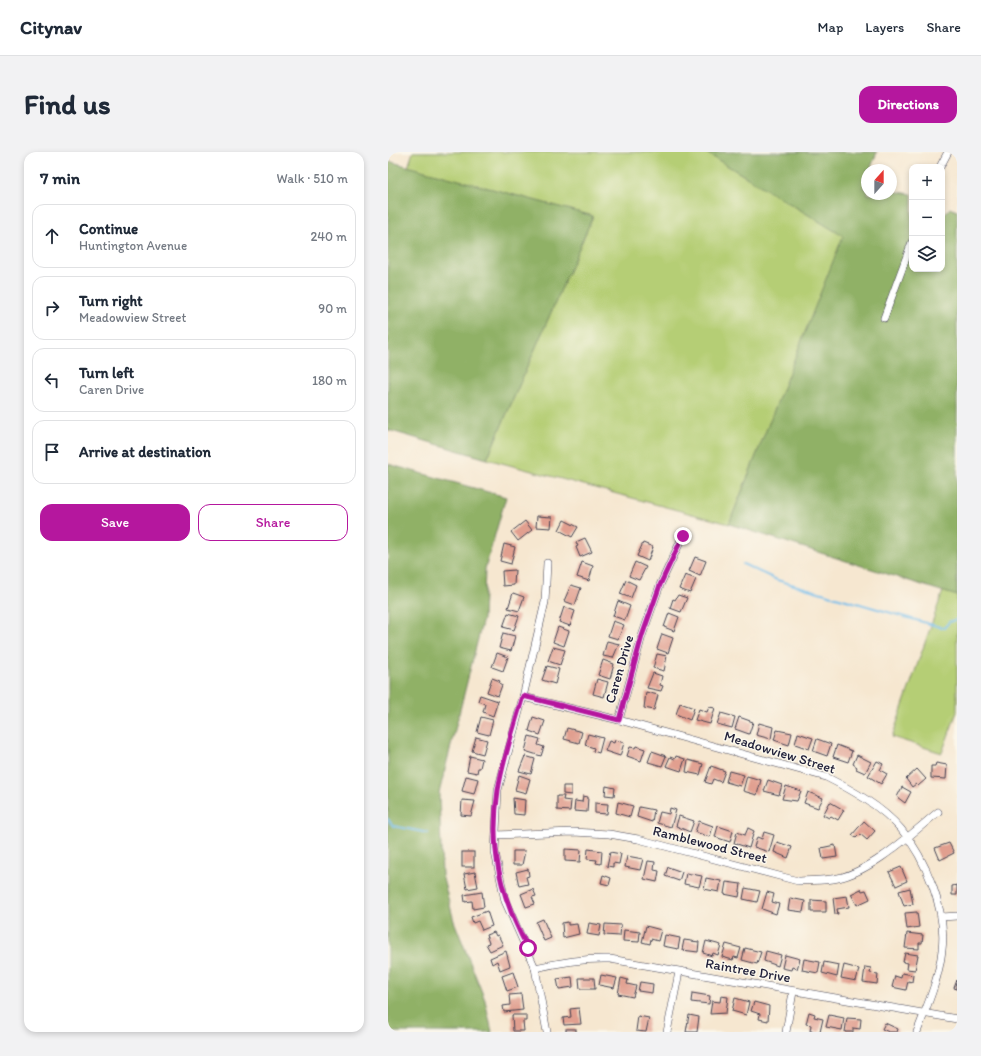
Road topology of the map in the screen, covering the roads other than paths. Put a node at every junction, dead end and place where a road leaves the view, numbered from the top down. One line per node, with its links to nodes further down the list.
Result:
1 (948, 152): 2 (street)
2 (942, 164)
3 (909, 250): 4 (street)
4 (884, 318)
5 (683, 536): 8 (street, Caren Drive)
6 (547, 563): 7 (street)
7 (523, 696): 8 (street, Meadowview Street); 10 (street)
8 (619, 720): 11 (street, Meadowview Street)
9 (938, 812): 11 (street, Ramblewood Street)
10 (496, 835): 11 (street, Ramblewood Street); 14 (street)
11 (906, 838): 13 (street, Meadowview Street)
12 (957, 916): 13 (street)
13 (942, 918): 17 (street, Meadowview Street)
14 (535, 968): 15 (street, Raintree Drive); 19 (street)
15 (679, 972): 16 (street, Raintree Drive); 20 (street)
16 (793, 992): 17 (street, Raintree Drive); 21 (street)
17 (925, 1013): 18 (street, Raintree Drive); 22 (street, Meadowview Street)
18 (957, 1019)
19 (547, 1032)
20 (667, 1032)
21 (786, 1032)
22 (917, 1032)

